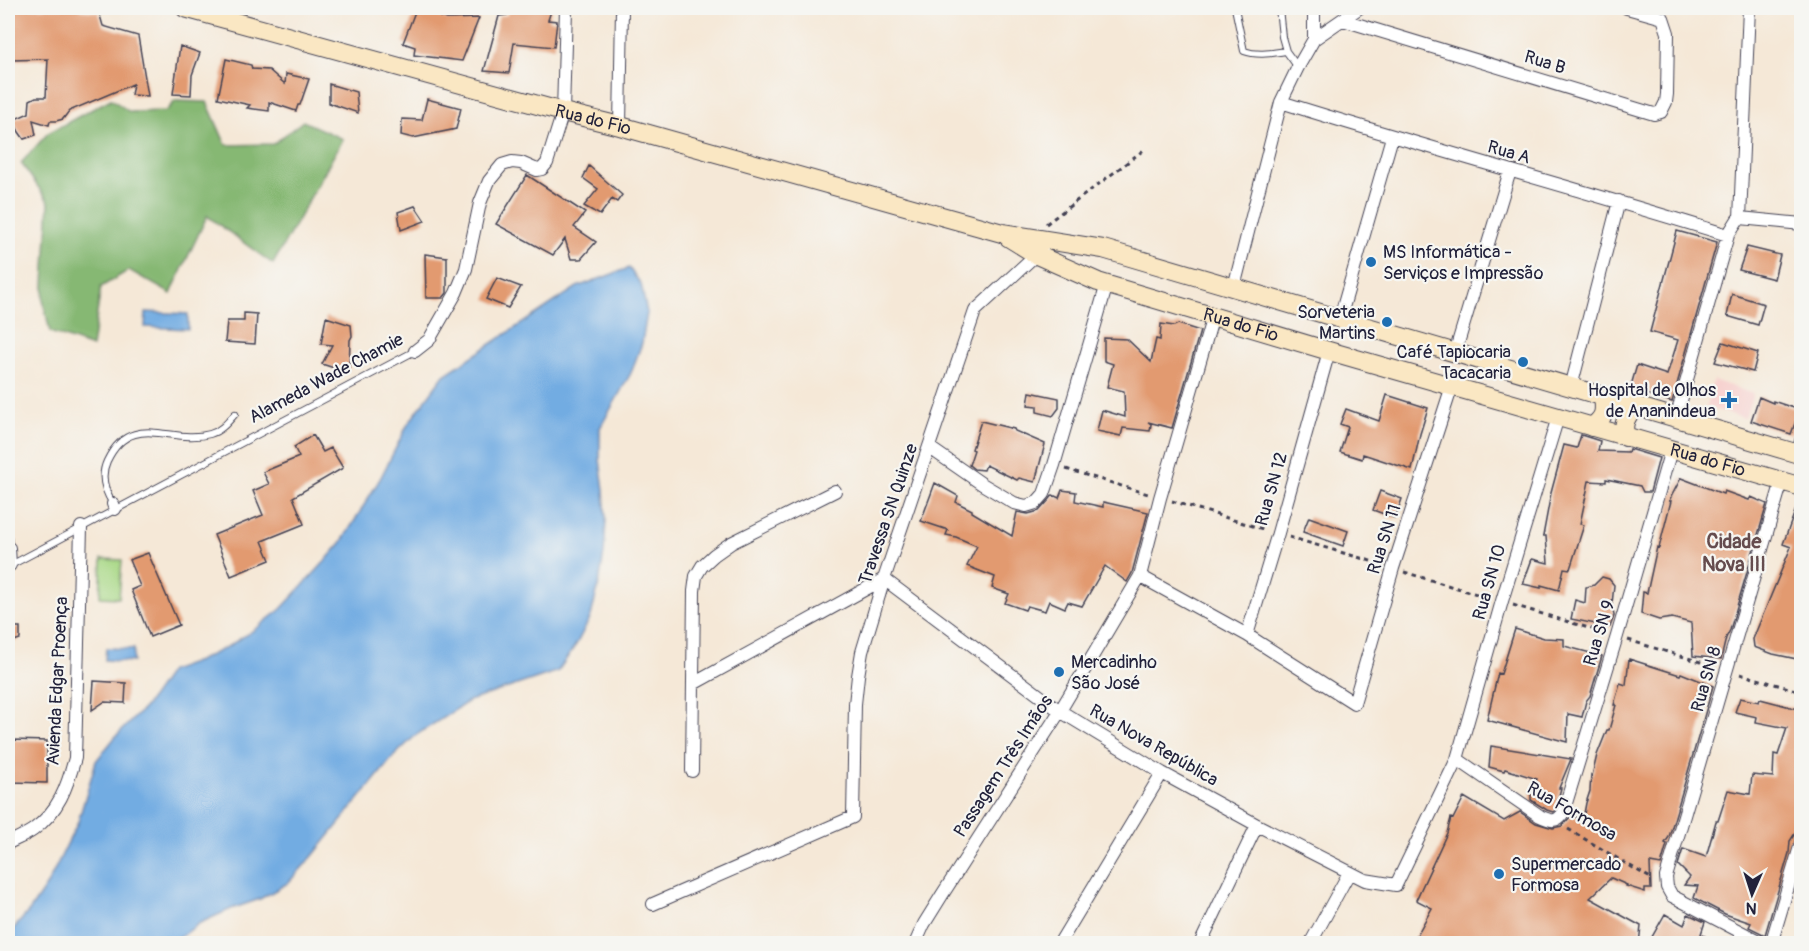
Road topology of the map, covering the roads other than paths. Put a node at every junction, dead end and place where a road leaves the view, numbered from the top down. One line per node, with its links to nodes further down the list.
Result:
1 (185, 8): 15 (street, Rua do Fio)
2 (566, 8): 15 (street)
3 (622, 8): 16 (street)
4 (1235, 8): 12 (lane)
5 (1279, 8): 12 (lane)
6 (1314, 8): 11 (street)
7 (1359, 8): 10 (street)
8 (1627, 8): 10 (street, Rua B)
9 (1749, 8): 20 (street)
10 (1343, 20): 11 (street)
11 (1314, 39): 13 (street)
12 (1286, 51): 13 (lane)
13 (1298, 67): 14 (street)
14 (1281, 102): 17 (street, Rua A); 27 (street)
15 (563, 112): 16 (street, Rua do Fio); 30 (street, Alameda Wade Chamie)
16 (620, 126): 22 (street, Rua do Fio)
17 (1392, 137): 18 (street, Rua A); 29 (street)
18 (1510, 171): 19 (street, Rua A); 32 (street)
19 (1619, 201): 24 (street, Rua A); 34 (street)
20 (1740, 218): 21 (street); 24 (street)
21 (1802, 224)
22 (1002, 233): 23 (street, Rua do Fio); 25 (street, Rua do Fio)
23 (1046, 233): 25 (street, Travessa SN Quinze); 27 (street, Rua do Fio)
24 (1728, 235): 39 (street)
25 (1037, 255): 26 (street, Rua do Fio); 42 (street, Travessa SN Quinze)
26 (1107, 284): 28 (street, Rua do Fio); 42 (street)
27 (1234, 287): 29 (street, Rua do Fio)
28 (1213, 316): 31 (street, Rua do Fio); 52 (street, Passagem Três Imãos)
29 (1340, 318): 32 (street, Rua do Fio)
30 (415, 351): 48 (lane, Alameda Wade Chamie)
31 (1329, 351): 33 (street, Rua do Fio); 54 (street, Rua SN 12)
32 (1455, 352): 34 (street, Rua do Fio)
33 (1452, 387): 38 (street, Rua do Fio); 54 (street, Rua SN 11)
34 (1571, 387): 35 (street, Rua do Fio)
35 (1603, 396): 36 (street, Rua do Fio); 40 (street)
36 (1636, 406): 39 (street, Rua do Fio); 41 (street)
37 (235, 414): 48 (lane)
38 (1558, 417): 40 (street, Rua do Fio); 57 (street, Rua SN 10)
39 (1676, 418): 43 (street, Rua do Fio)
40 (1592, 427): 41 (street, Rua do Fio)
41 (1626, 437): 44 (street, Rua do Fio)
42 (930, 448): 53 (street, Travessa SN Quinze)
43 (1800, 449)
44 (1671, 450): 45 (street, Rua do Fio); 60 (street, Rua SN 9)
45 (1782, 482): 46 (street, Rua do Fio); 71 (street, Rua SN 8)
46 (1802, 487)
47 (835, 491): 55 (street)
48 (114, 507): 49 (lane, Alameda Wade Chamie)
49 (81, 527): 51 (lane, Alameda Wade Chamie); 63 (street, Avienda Edgar Proença)
50 (8, 542): 51 (street)
51 (9, 566)
52 (1140, 576): 54 (street); 56 (street, Passagem Três Imãos)
53 (884, 579): 55 (street); 56 (street, Rua Nova República); 66 (street, Travessa SN Quinze)
54 (1247, 635)
55 (693, 684): 58 (street)
56 (1060, 711): 59 (street, Rua Nova República); 67 (street, Passagem Três Imãos)
57 (1457, 759): 60 (street, Rua Formosa); 65 (street, Rua SN 10)
58 (692, 771)
59 (1162, 773): 61 (street, Rua Nova República); 68 (street)
60 (1554, 821)
61 (1257, 825): 64 (street, Rua Nova República); 69 (street)
62 (1802, 840): 72 (street)
63 (8, 843)
64 (1349, 873): 65 (street, Rua Nova República); 70 (street)
65 (1396, 885)
66 (654, 904)
67 (915, 944)
68 (1059, 944)
69 (1200, 944)
70 (1310, 944)
71 (1764, 944)
72 (1772, 944)

